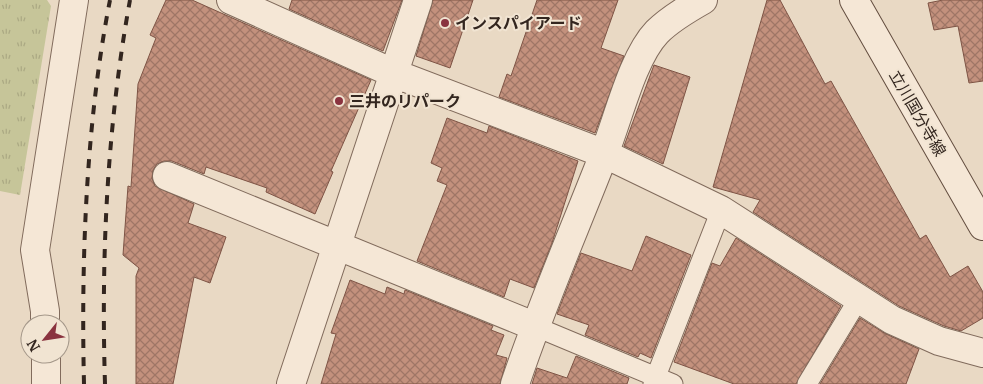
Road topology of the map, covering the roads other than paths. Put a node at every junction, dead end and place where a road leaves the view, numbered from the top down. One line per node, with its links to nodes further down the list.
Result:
1 (74, 0): 13 (street)
2 (232, 0): 6 (street)
3 (418, 0): 6 (street)
4 (703, 0): 7 (street)
5 (854, 0): 10 (street, 立川国分寺線)
6 (393, 73): 7 (street); 11 (street)
7 (604, 154): 9 (street); 14 (street)
8 (167, 176): 11 (street)
9 (721, 210): 12 (street); 17 (lane)
10 (983, 226)
11 (336, 245): 14 (street); 19 (street)
12 (858, 300): 15 (street); 21 (lane)
13 (45, 314)
14 (534, 326): 17 (lane); 20 (street)
15 (983, 353)
16 (46, 364): 18 (street)
17 (661, 382)
18 (46, 384)
19 (291, 384)
20 (515, 384)
21 (807, 384)

